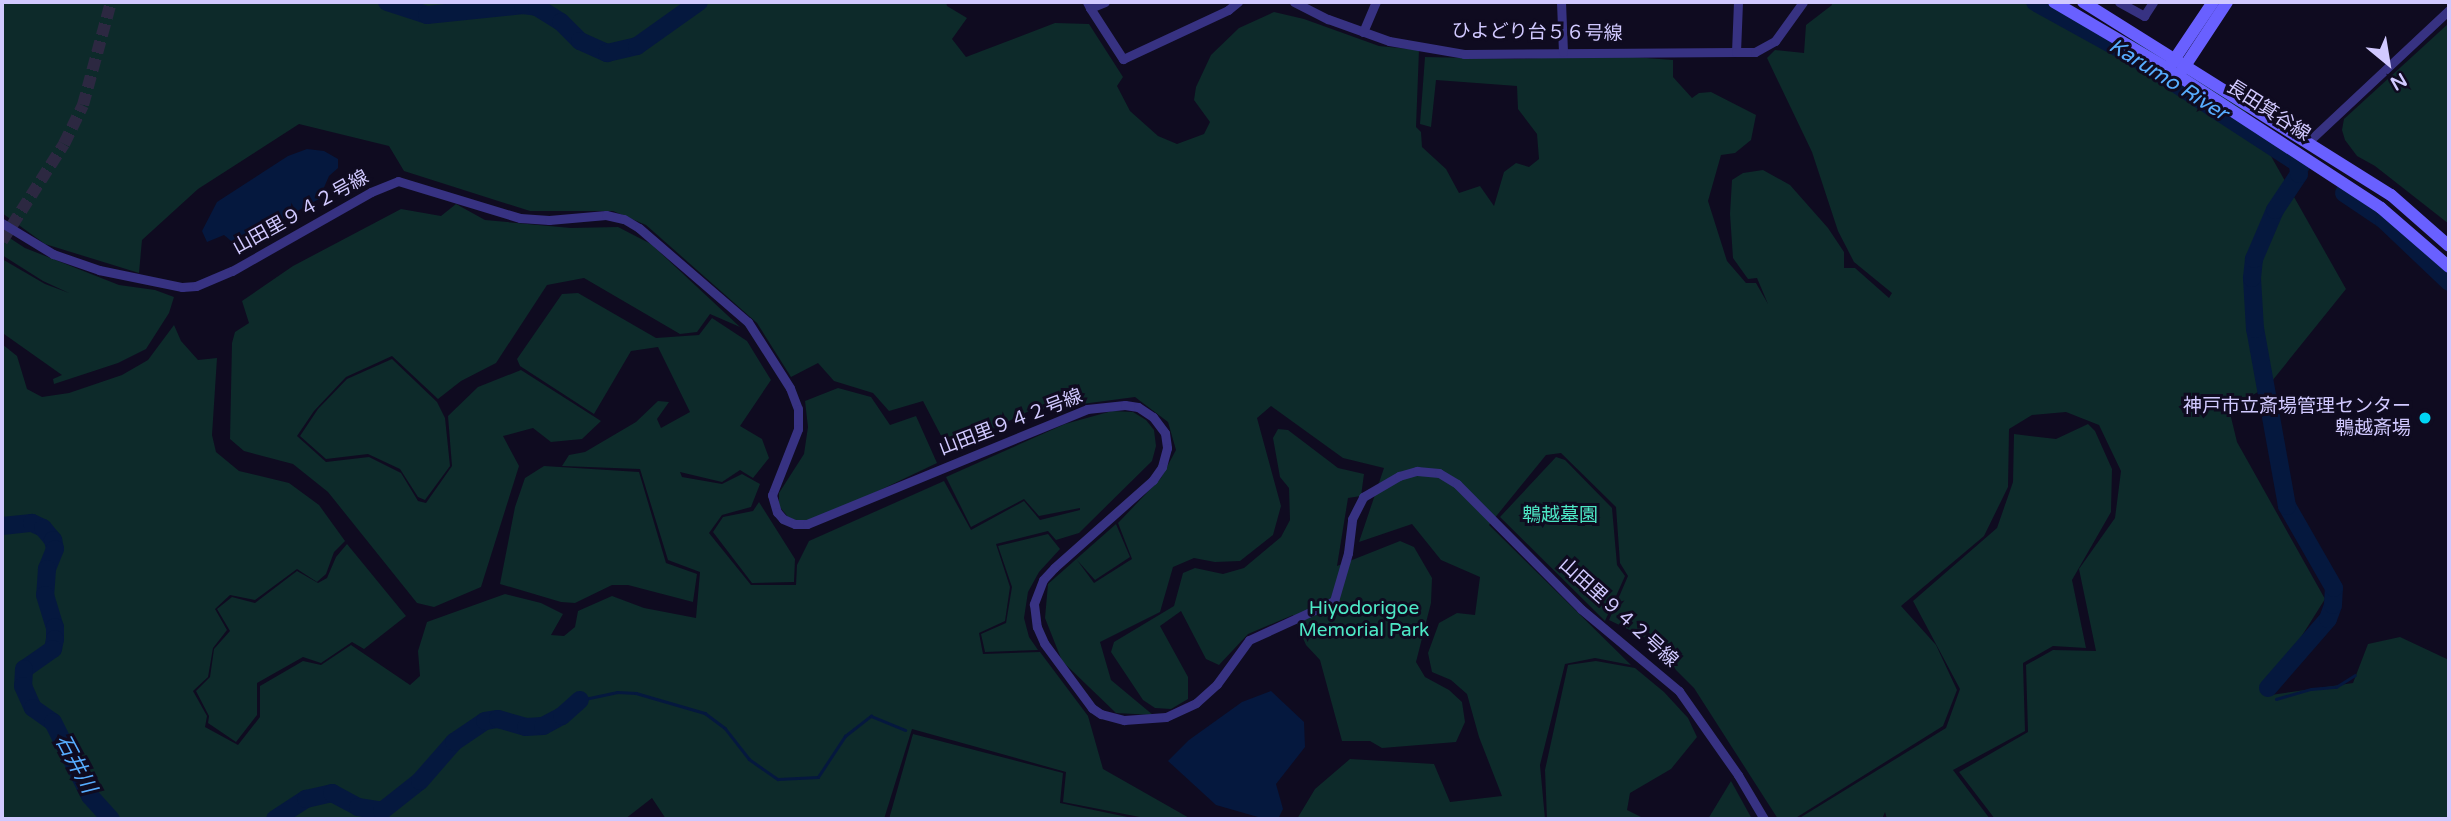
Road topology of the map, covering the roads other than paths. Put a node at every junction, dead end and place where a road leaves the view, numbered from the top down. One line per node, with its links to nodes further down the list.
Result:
1 (1105, 2): 14 (street)
2 (1238, 2): 14 (street)
3 (1294, 2): 16 (street, ひよどり台５６号線)
4 (1376, 2): 16 (street)
5 (1561, 2): 17 (street)
6 (1738, 2): 18 (street)
7 (1803, 2): 18 (street, ひよどり台５６号線)
8 (2054, 2): 20 (street, 長田箕谷線)
9 (2083, 2): 19 (street, 長田箕谷線)
10 (2119, 2): 11 (street)
11 (2153, 2)
12 (2213, 2): 19 (street)
13 (2227, 2): 19 (street)
14 (1088, 5)
15 (2449, 10): 21 (street)
16 (1363, 32): 17 (street, ひよどり台５６号線)
17 (1563, 52): 18 (street, ひよどり台５６号線)
18 (1736, 52)
19 (2181, 61): 20 (street); 21 (street, 長田箕谷線)
20 (2173, 72): 24 (street, 長田箕谷線)
21 (2308, 142): 23 (street, 長田箕谷線)
22 (2, 223): 25 (street, 山田里９４２号線)
23 (2449, 246)
24 (2449, 267)
25 (1764, 819)

